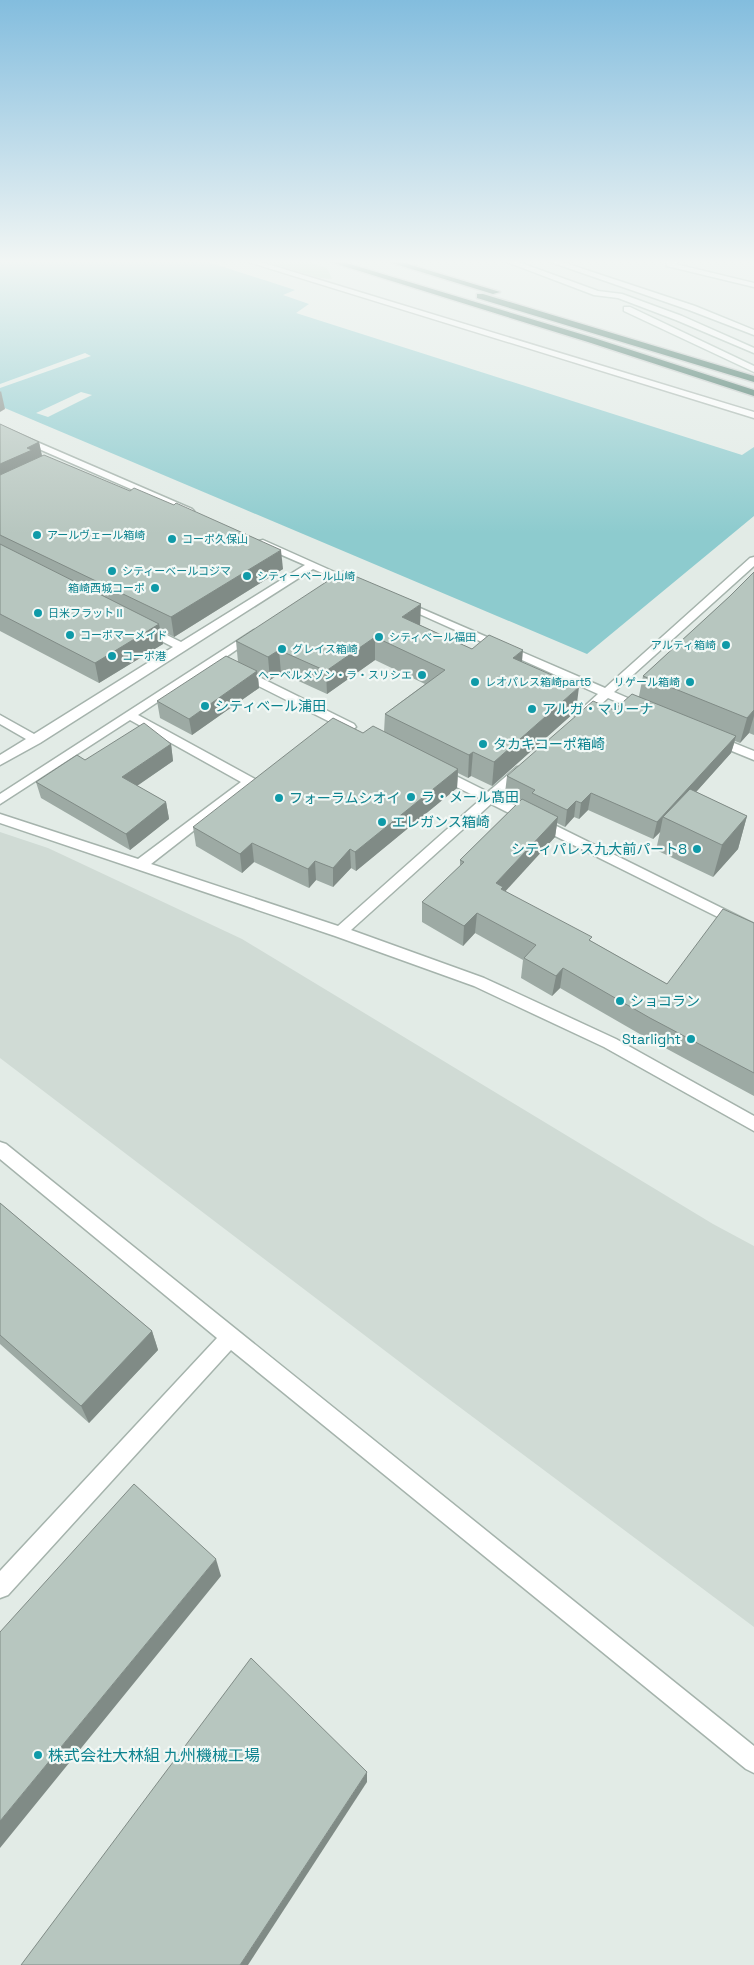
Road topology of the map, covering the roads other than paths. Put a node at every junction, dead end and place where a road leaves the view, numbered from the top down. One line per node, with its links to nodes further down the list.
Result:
1 (543, 351): 9 (street)
2 (624, 351): 8 (highway)
3 (663, 351): 7 (highway)
4 (715, 351): 6 (street)
5 (698, 352): 6 (highway)
6 (754, 369)
7 (754, 378)
8 (754, 393)
9 (754, 415)
10 (0, 429): 11 (street)
11 (204, 518)
12 (249, 537): 14 (street)
13 (754, 560): 21 (street)
14 (312, 565): 15 (street); 19 (street)
15 (366, 589)
16 (393, 600): 21 (street)
17 (138, 625): 19 (street)
18 (265, 626): 20 (street)
19 (181, 647): 28 (street)
20 (215, 659): 23 (street); 26 (street)
21 (606, 694): 22 (street); 25 (street)
22 (650, 712)
23 (130, 715): 34 (street); 36 (street)
24 (0, 719): 28 (street)
25 (570, 726)
26 (357, 731)
27 (702, 734): 29 (street)
28 (36, 740): 31 (street)
29 (754, 756)
30 (534, 759): 33 (street)
31 (0, 761)
32 (428, 767): 33 (street)
33 (490, 798): 37 (street); 38 (street)
34 (0, 800)
35 (0, 818): 36 (street)
36 (140, 866): 38 (street)
37 (754, 930)
38 (340, 932): 39 (street)
39 (754, 1124)
40 (0, 1149): 41 (street)
41 (230, 1337): 42 (street); 43 (street)
42 (0, 1587)
43 (754, 1761)

